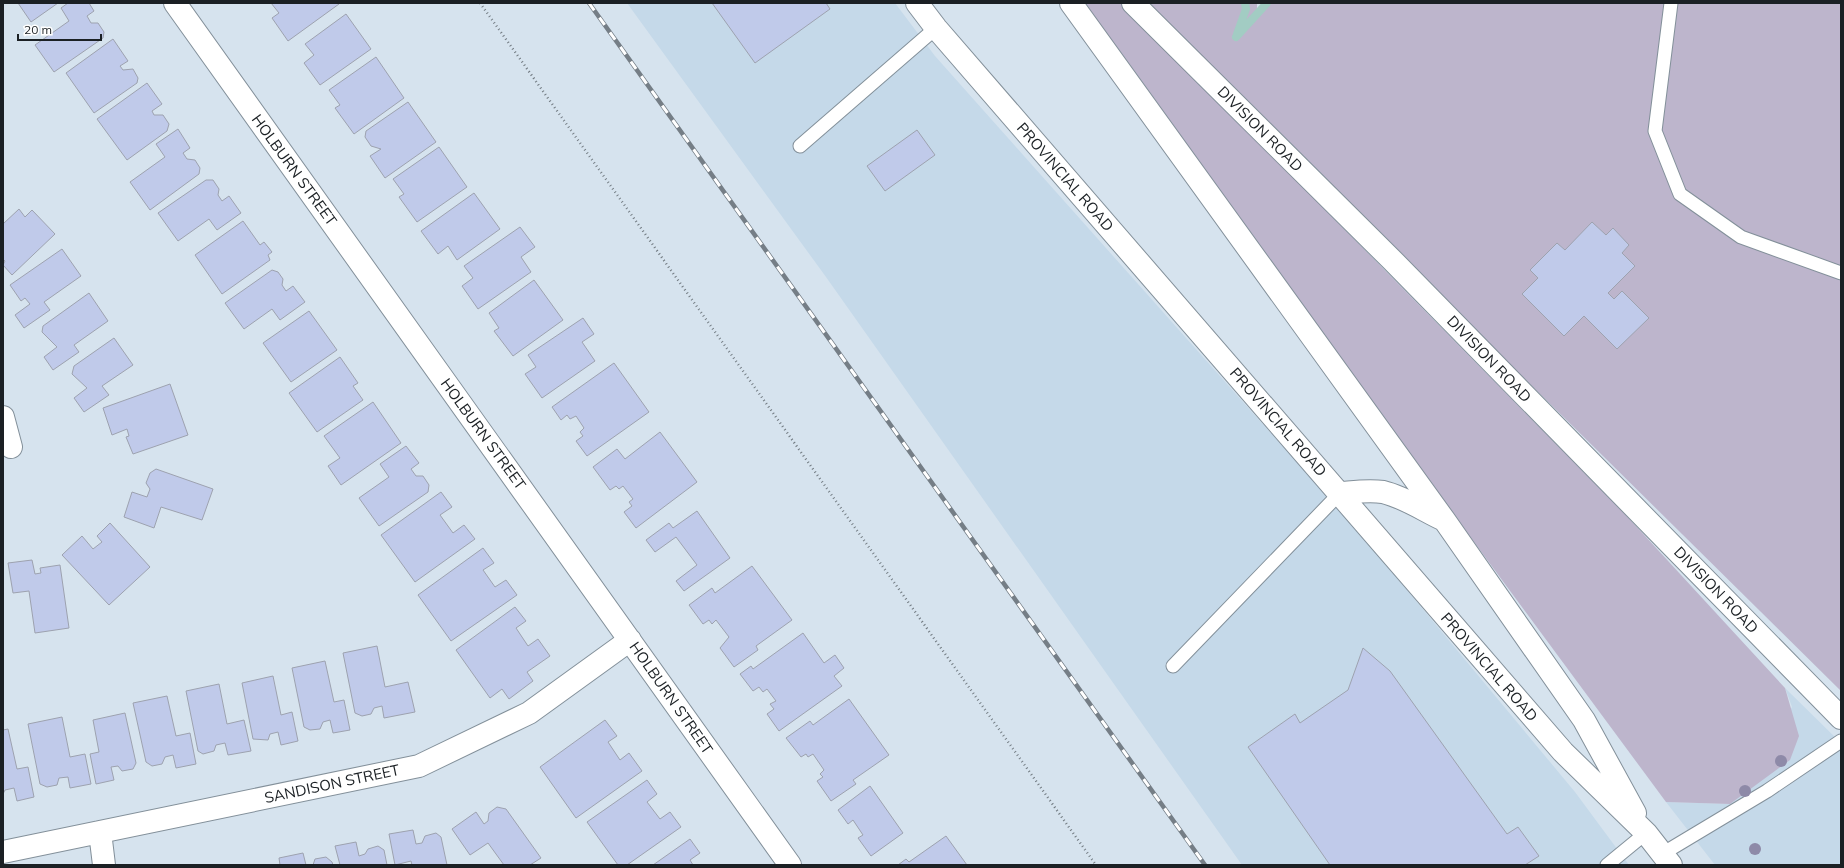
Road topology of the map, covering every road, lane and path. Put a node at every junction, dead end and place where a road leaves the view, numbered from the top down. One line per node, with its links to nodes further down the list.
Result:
1 (175, 3): 14 (main road, HOLBURN STREET)
2 (480, 3): 24 (path)
3 (916, 3): 7 (main road, PROVINCIAL ROAD)
4 (1071, 3): 13 (main road, PROVINCIAL ROAD)
5 (1133, 3): 16 (main road, DIVISION ROAD)
6 (1671, 3): 9 (lane)
7 (936, 28): 8 (lane); 12 (main road, PROVINCIAL ROAD)
8 (800, 146)
9 (1841, 273)
10 (3, 417): 11 (main road)
11 (11, 447)
12 (1340, 493): 13 (main road); 15 (lane); 19 (main road, PROVINCIAL ROAD)
13 (1445, 521): 19 (main road, PROVINCIAL ROAD)
14 (630, 640): 18 (main road, SANDISON STREET); 23 (main road, HOLBURN STREET)
15 (1173, 666)
16 (1841, 718)
17 (1841, 741): 21 (lane)
18 (100, 832): 20 (main road, SANDISON STREET); 22 (main road)
19 (1646, 833): 21 (main road, PROVINCIAL ROAD); 25 (lane)
20 (3, 852)
21 (1666, 859)
22 (104, 865)
23 (790, 865)
24 (1096, 865)
25 (1607, 865)

